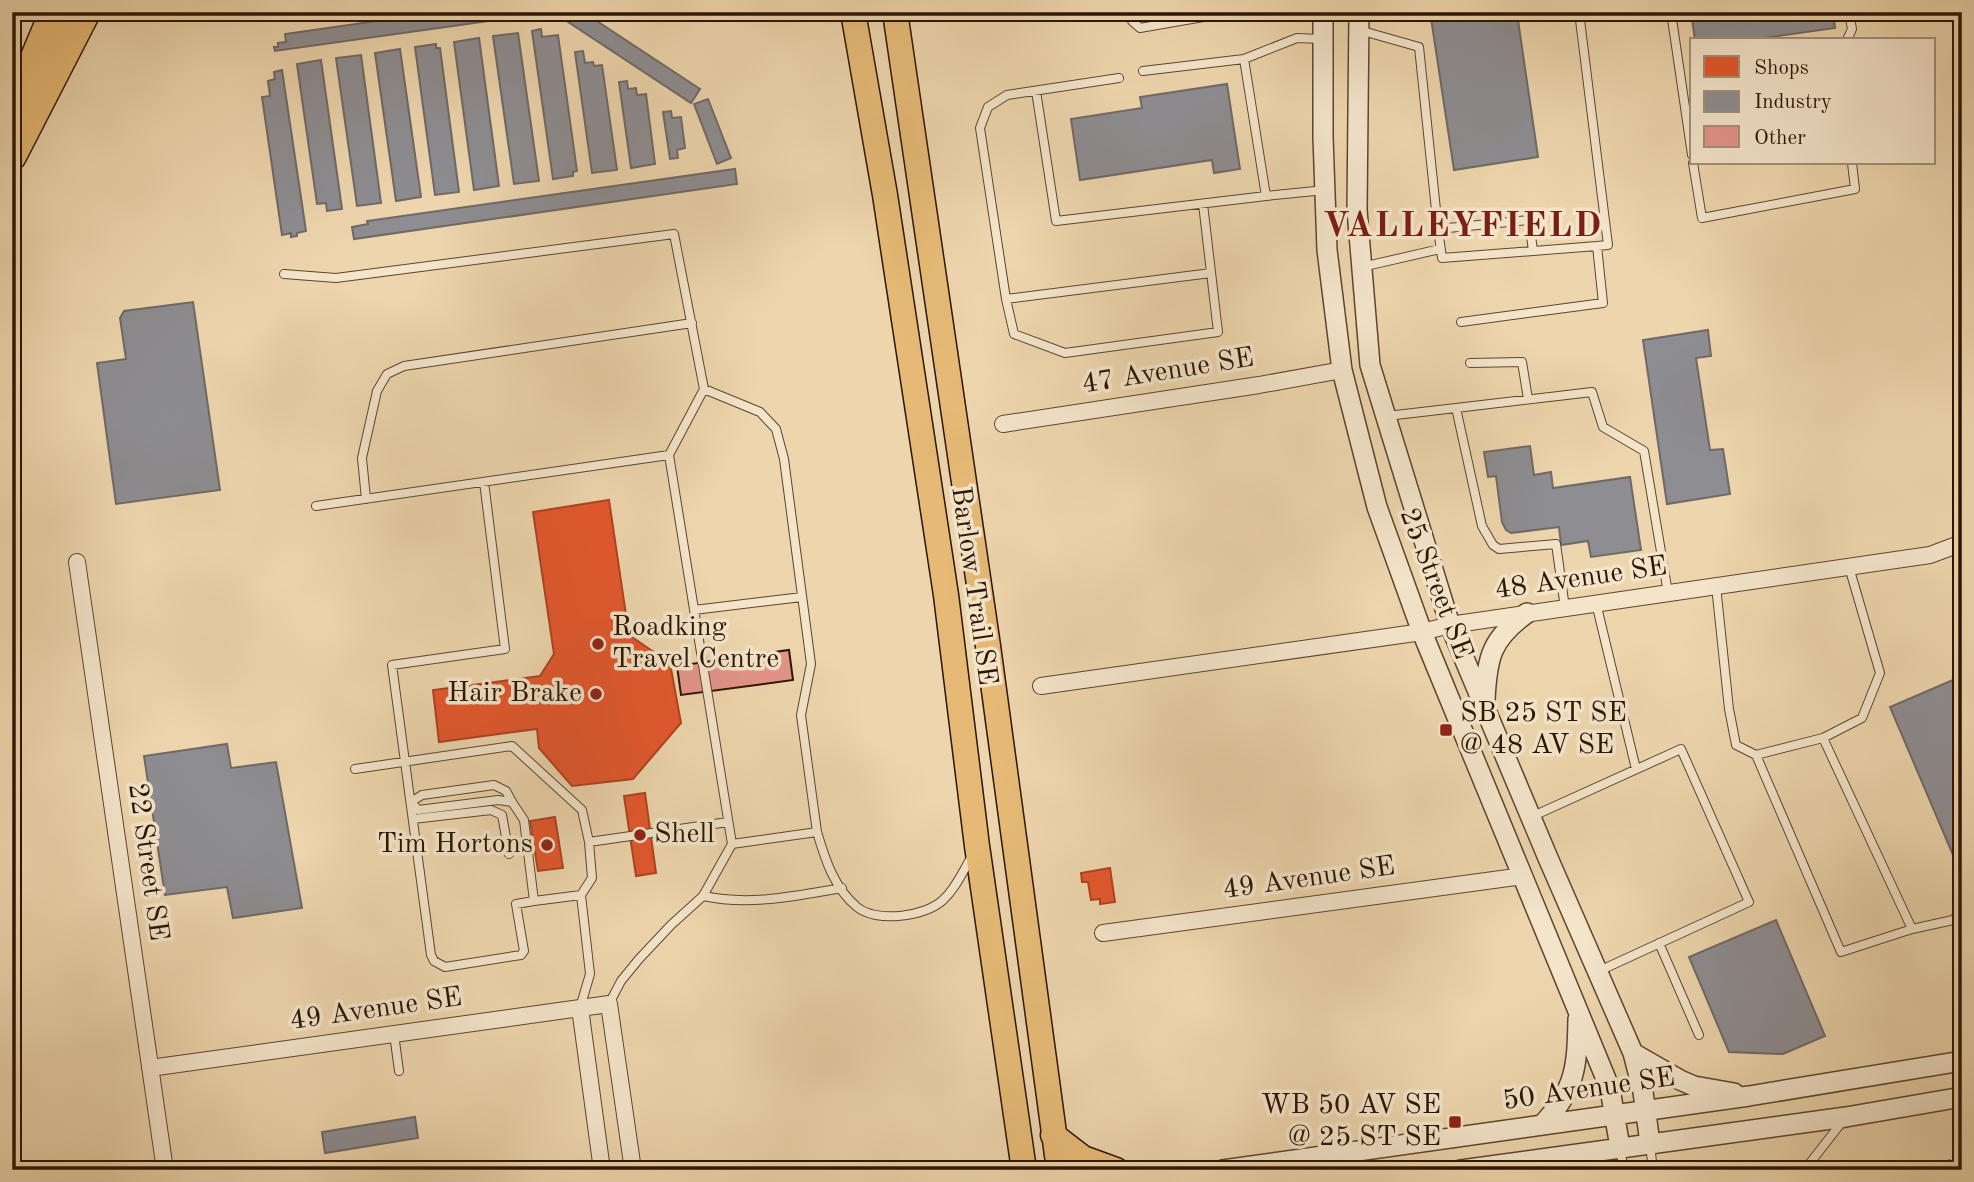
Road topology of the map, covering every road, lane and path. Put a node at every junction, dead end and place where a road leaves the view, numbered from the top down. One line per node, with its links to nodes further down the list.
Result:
1 (54, 12): 20 (highway)
2 (86, 12): 22 (highway)
3 (853, 12): 77 (main road, Barlow Trail SE)
4 (895, 12): 104 (main road, Barlow Trail SE)
5 (1130, 12): 6 (lane)
6 (1232, 12)
7 (1323, 12): 13 (street, 25 Street SE)
8 (1580, 12): 30 (lane)
9 (1671, 12): 18 (lane)
10 (1849, 12): 12 (lane)
11 (1359, 21): 25 (street, 25 Street SE); 29 (lane)
12 (1848, 38)
13 (1323, 39): 14 (lane); 26 (street, 25 Street SE)
14 (1244, 59): 15 (lane); 27 (lane)
15 (1143, 71)
16 (1119, 78): 19 (lane)
17 (1690, 83): 18 (lane)
18 (1682, 85): 21 (lane)
19 (1036, 91): 28 (lane); 36 (lane)
20 (12, 112)
21 (1690, 141)
22 (12, 156)
23 (1693, 164): 24 (lane)
24 (1852, 164)
25 (1357, 187): 26 (street); 33 (street, 25 Street SE)
26 (1325, 190): 27 (lane); 40 (street, 25 Street SE)
27 (1266, 196): 28 (lane)
28 (1203, 204): 34 (lane)
29 (1438, 229): 31 (lane); 32 (lane)
30 (1597, 246): 32 (lane); 37 (lane)
31 (1440, 249): 32 (lane); 33 (lane)
32 (1533, 251)
33 (1362, 267): 44 (street, 25 Street SE)
34 (1211, 273): 36 (lane); 36 (lane)
35 (284, 274): 38 (lane)
36 (1006, 299)
37 (1461, 322)
38 (692, 323): 41 (lane); 48 (lane)
39 (1470, 363): 42 (lane)
40 (1342, 370): 45 (street, 47 Avenue SE); 61 (street, 25 Street SE)
41 (704, 389): 46 (lane); 55 (lane)
42 (1528, 399): 43 (lane); 54 (lane)
43 (1456, 408): 44 (lane); 57 (lane)
44 (1386, 416): 60 (street, 25 Street SE)
45 (1003, 424)
46 (669, 455): 47 (lane); 58 (lane)
47 (484, 482): 48 (lane); 66 (lane)
48 (366, 499): 49 (lane)
49 (316, 506)
50 (1962, 543): 52 (street, 48 Avenue SE)
51 (77, 562): 96 (street, 22 Street SE)
52 (1849, 567): 53 (street, 48 Avenue SE); 64 (lane)
53 (1716, 586): 54 (street, 48 Avenue SE); 65 (lane)
54 (1668, 593): 56 (street, 48 Avenue SE)
55 (802, 597): 58 (lane); 74 (lane)
56 (1596, 603): 57 (street, 48 Avenue SE); 68 (lane)
57 (1565, 608): 59 (street, 48 Avenue SE)
58 (694, 610): 73 (lane)
59 (1527, 613): 60 (street, 48 Avenue SE); 63 (street)
60 (1450, 625): 61 (street, 48 Avenue SE); 63 (street, 25 Street SE)
61 (1422, 632): 62 (street, 48 Avenue SE); 79 (street, 25 Street SE)
62 (1041, 686)
63 (1485, 708): 71 (street, 25 Street SE)
64 (1823, 738): 65 (lane); 85 (lane)
65 (1756, 755): 85 (lane)
66 (405, 760): 67 (lane); 69 (lane); 75 (lane)
67 (355, 769)
68 (1636, 769): 71 (lane); 87 (lane)
69 (411, 802): 70 (lane); 70 (lane); 72 (lane)
70 (512, 802): 83 (lane)
71 (1531, 817): 88 (street, 25 Street SE)
72 (413, 819): 78 (lane); 83 (lane)
73 (728, 822): 75 (lane); 76 (lane)
74 (817, 832): 76 (lane); 80 (lane)
75 (589, 842): 81 (lane)
76 (732, 844): 82 (lane)
77 (977, 846): 80 (lane); 112 (main road, Barlow Trail SE)
78 (509, 854)
79 (1523, 876): 86 (street, 49 Avenue SE); 91 (street, 25 Street SE)
80 (842, 888): 82 (lane)
81 (581, 895): 83 (lane); 90 (lane)
82 (703, 896): 89 (lane)
83 (534, 901)
84 (1962, 911): 85 (lane)
85 (1912, 929)
86 (1102, 933)
87 (1659, 943): 88 (lane); 93 (lane)
88 (1599, 971): 94 (street, 25 Street SE)
89 (609, 1004): 90 (street, 49 Avenue SE); 111 (street)
90 (580, 1008): 92 (street, 49 Avenue SE); 110 (street)
91 (1578, 1011): 101 (street, 25 Street SE); 103 (street)
92 (394, 1034): 96 (street, 49 Avenue SE); 97 (lane)
93 (1699, 1035)
94 (1633, 1053): 98 (street); 100 (street, 25 Street SE)
95 (1962, 1061): 98 (street, 50 Avenue SE)
96 (150, 1068): 109 (street, 22 Street SE)
97 (399, 1072)
98 (1749, 1096): 100 (street, 50 Avenue SE)
99 (1962, 1097): 102 (street)
100 (1646, 1110): 101 (street, 50 Avenue SE); 105 (street, 25 Street SE)
101 (1615, 1114): 103 (street, 50 Avenue SE); 106 (street, 25 Street SE)
102 (1846, 1116): 105 (street); 108 (lane)
103 (1542, 1125): 115 (street, 50 Avenue SE)
104 (1053, 1135): 113 (main road, Barlow Trail SE); 114 (main road)
105 (1650, 1143): 106 (street); 119 (lane)
106 (1620, 1147): 107 (street); 118 (lane)
107 (1525, 1160): 116 (street); 117 (street)
108 (1811, 1166)
109 (165, 1170)
110 (602, 1170)
111 (632, 1170)
112 (1024, 1170)
113 (1059, 1170)
114 (1116, 1170)
115 (1223, 1170)
116 (1461, 1170)
117 (1557, 1170)
118 (1623, 1170)
119 (1653, 1170)

